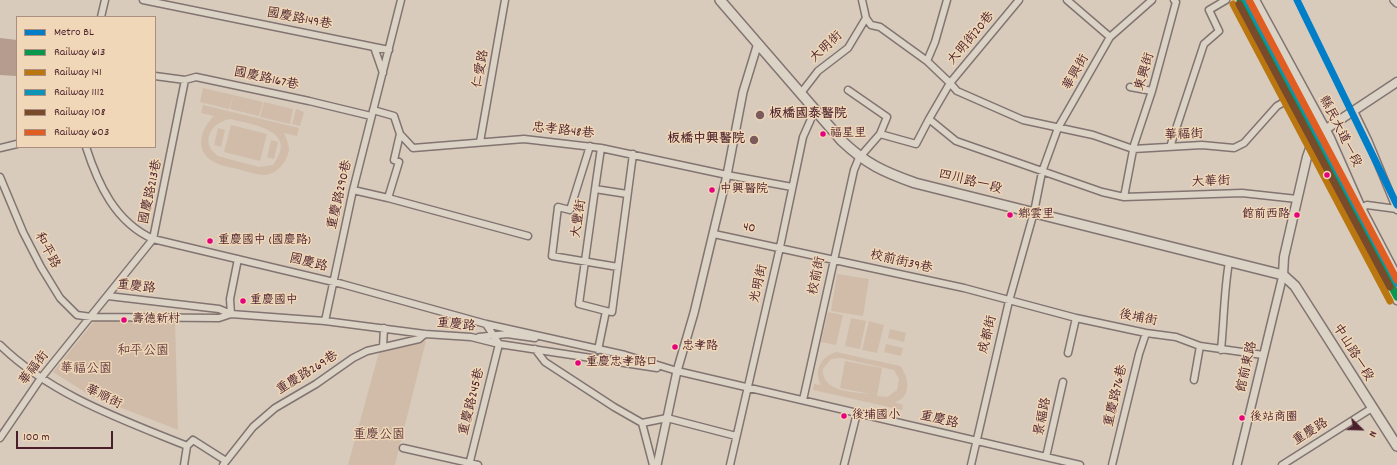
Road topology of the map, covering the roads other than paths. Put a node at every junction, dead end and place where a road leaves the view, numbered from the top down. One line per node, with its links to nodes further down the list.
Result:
1 (104, 0): 17 (street)
2 (143, 0): 21 (street, 國慶路149巷)
3 (401, 0): 22 (street, 重慶路290巷)
4 (505, 0): 43 (street, 仁愛路)
5 (720, 0): 20 (main road, 四川路一段)
6 (947, 0): 23 (street)
7 (1019, 0): 28 (street, 大明街20巷)
8 (1067, 0): 19 (street)
9 (1152, 0): 19 (street, 華興街)
10 (1174, 0): 31 (street, 東興街)
11 (1226, 0): 46 (street)
12 (1243, 0): 33 (main road, 縣民大道一段)
13 (1255, 0): 39 (main road, 縣民大道一段)
14 (1394, 0): 16 (street)
15 (863, 1): 18 (street)
16 (1397, 4)
17 (101, 16)
18 (866, 18): 23 (street, 大明街20巷); 32 (street, 大明街)
19 (1110, 37): 38 (street, 華興街)
20 (758, 43): 32 (main road, 四川路一段); 54 (street)
21 (374, 47): 22 (street, 國慶路149巷); 24 (street)
22 (389, 50): 24 (street, 重慶路290巷)
23 (927, 61): 28 (street, 大明街20巷)
24 (383, 75): 36 (street, 重慶路290巷)
25 (156, 76): 26 (street, 國慶路167巷)
26 (185, 80): 36 (street, 國慶路167巷); 70 (street, 國慶路213巷)
27 (1397, 82): 35 (main road)
28 (950, 83): 37 (street); 38 (street, 華福街)
29 (1130, 88): 31 (street)
30 (848, 90): 41 (street)
31 (1152, 91): 50 (street, 東興街)
32 (801, 93): 34 (main road, 四川路一段)
33 (1293, 97): 42 (main road, 縣民大道一段); 46 (street, 華福街)
34 (815, 110): 52 (main road, 四川路一段); 56 (street, 光明街)
35 (1354, 111): 39 (main road); 66 (street)
36 (372, 113): 40 (street, 國慶路167巷); 58 (street, 重慶路290巷)
37 (929, 119): 41 (street); 53 (street, 大華街)
38 (1058, 128): 50 (street, 華福街); 53 (street, 華興街)
39 (1325, 130): 42 (main road); 65 (main road, 縣民大道一段)
40 (400, 134): 43 (street, 忠孝路48巷); 62 (street)
41 (880, 134): 52 (street)
42 (1314, 137): 64 (main road); 81 (main road, 縣民大道一段)
43 (480, 142): 45 (street, 忠孝路48巷)
44 (16, 144): 47 (street)
45 (590, 146): 49 (street, 忠孝路48巷); 74 (street, 大豐街)
46 (1170, 147): 50 (street, 華福街)
47 (0, 148)
48 (86, 148): 70 (street, 國慶路)
49 (601, 148): 51 (street, 忠孝路48巷); 57 (street)
50 (1133, 149): 60 (street)
51 (633, 154): 54 (street, 忠孝路48巷); 59 (street)
52 (859, 158): 67 (main road, 四川路一段); 73 (street, 校前街)
53 (1042, 172): 60 (street, 大華街); 67 (street)
54 (727, 175): 56 (street, 忠孝路48巷); 68 (street)
55 (0, 177): 61 (street, 和平路)
56 (792, 187): 71 (street, 光明街)
57 (595, 189): 59 (street, 大豐街); 74 (street, 大豐街)
58 (353, 190): 62 (street); 79 (street, 重慶路290巷)
59 (627, 194): 76 (street)
60 (1124, 197): 64 (street, 大華街)
61 (8, 198): 63 (street); 85 (street, 和平路)
62 (388, 198): 69 (street)
63 (0, 200)
64 (1297, 200): 77 (main road)
65 (1361, 208): 66 (street); 78 (main road, 縣民大道一段)
66 (1397, 209)
67 (1034, 212): 75 (main road, 四川路一段); 82 (street, 成都街)
68 (714, 234): 71 (street, 40); 104 (street)
69 (528, 236)
70 (153, 239): 72 (street, 國慶路); 80 (street)
71 (780, 247): 73 (street, 40); 108 (street, 光明街)
72 (238, 259): 79 (street, 國慶路); 84 (street)
73 (833, 259): 82 (street, 校前街39巷); 109 (street, 校前街)
74 (585, 262): 76 (street, 大豐街); 83 (street, 大豐街)
75 (1229, 262): 77 (main road, 四川路一段); 101 (street)
76 (618, 266): 83 (street)
77 (1283, 275): 103 (street, 館前東路); 110 (main road, 中山路一段)
78 (1397, 277)
79 (333, 282): 87 (street, 重慶路290巷); 88 (street, 國慶路)
80 (108, 296): 84 (street, 重慶路); 85 (street, 重慶路)
81 (1397, 300)
82 (1009, 301): 86 (street, 後埔街); 116 (street, 成都街)
83 (606, 311): 100 (street)
84 (231, 314): 85 (street, 重慶路); 87 (street, 重慶路)
85 (91, 317): 105 (street, 華福街)
86 (1076, 318): 90 (street, 後埔街); 102 (street)
87 (325, 321): 89 (street, 重慶路)
88 (486, 324): 92 (street); 94 (street, 國慶路)
89 (384, 328): 91 (street, 重慶路); 98 (street)
90 (1146, 333): 97 (street, 後埔街); 131 (street, 重慶路76巷)
91 (425, 334): 93 (street, 重慶路); 98 (street, 重慶路269巷)
92 (494, 336): 93 (street); 94 (street); 95 (street)
93 (471, 337): 95 (street, 重慶路)
94 (548, 338): 100 (street, 重慶路)
95 (499, 344): 99 (street, 重慶路); 122 (street, 重慶路245巷)
96 (0, 345): 105 (street, 華順街)
97 (1200, 346): 101 (street, 後埔街); 106 (street)
98 (383, 347): 121 (street, 重慶路269巷)
99 (535, 349): 104 (street, 重慶路); 113 (street)
100 (598, 350): 104 (street, 重慶路)
101 (1221, 350): 103 (street, 後埔街)
102 (1068, 352)
103 (1263, 355): 132 (street, 館前東路)
104 (677, 371): 108 (street, 重慶路); 112 (street)
105 (41, 378): 115 (street, 華福街); 117 (street, 華順街)
106 (1194, 380)
107 (1063, 382): 120 (street, 景福路)
108 (748, 387): 109 (street, 重慶路); 114 (street, 光明街)
109 (803, 400): 111 (street, 重慶路)
110 (1372, 408): 118 (main road, 中山路一段); 133 (street, 重慶路)
111 (856, 413): 116 (street, 重慶路); 128 (street)
112 (667, 418): 113 (street); 114 (street); 126 (street)
113 (642, 423): 125 (street)
114 (736, 436): 127 (street, 光明街)
115 (0, 438)
116 (977, 441): 120 (street, 重慶路); 129 (street, 成都街)
117 (187, 446): 121 (street); 123 (street)
118 (1397, 446)
119 (403, 448): 122 (street)
120 (1046, 457): 130 (street, 重慶路)
121 (224, 463)
122 (469, 464): 124 (street)
123 (184, 465)
124 (478, 465)
125 (653, 465)
126 (657, 465)
127 (730, 465)
128 (844, 465)
129 (971, 465)
130 (1080, 465)
131 (1112, 465)
132 (1237, 465)
133 (1282, 465)

